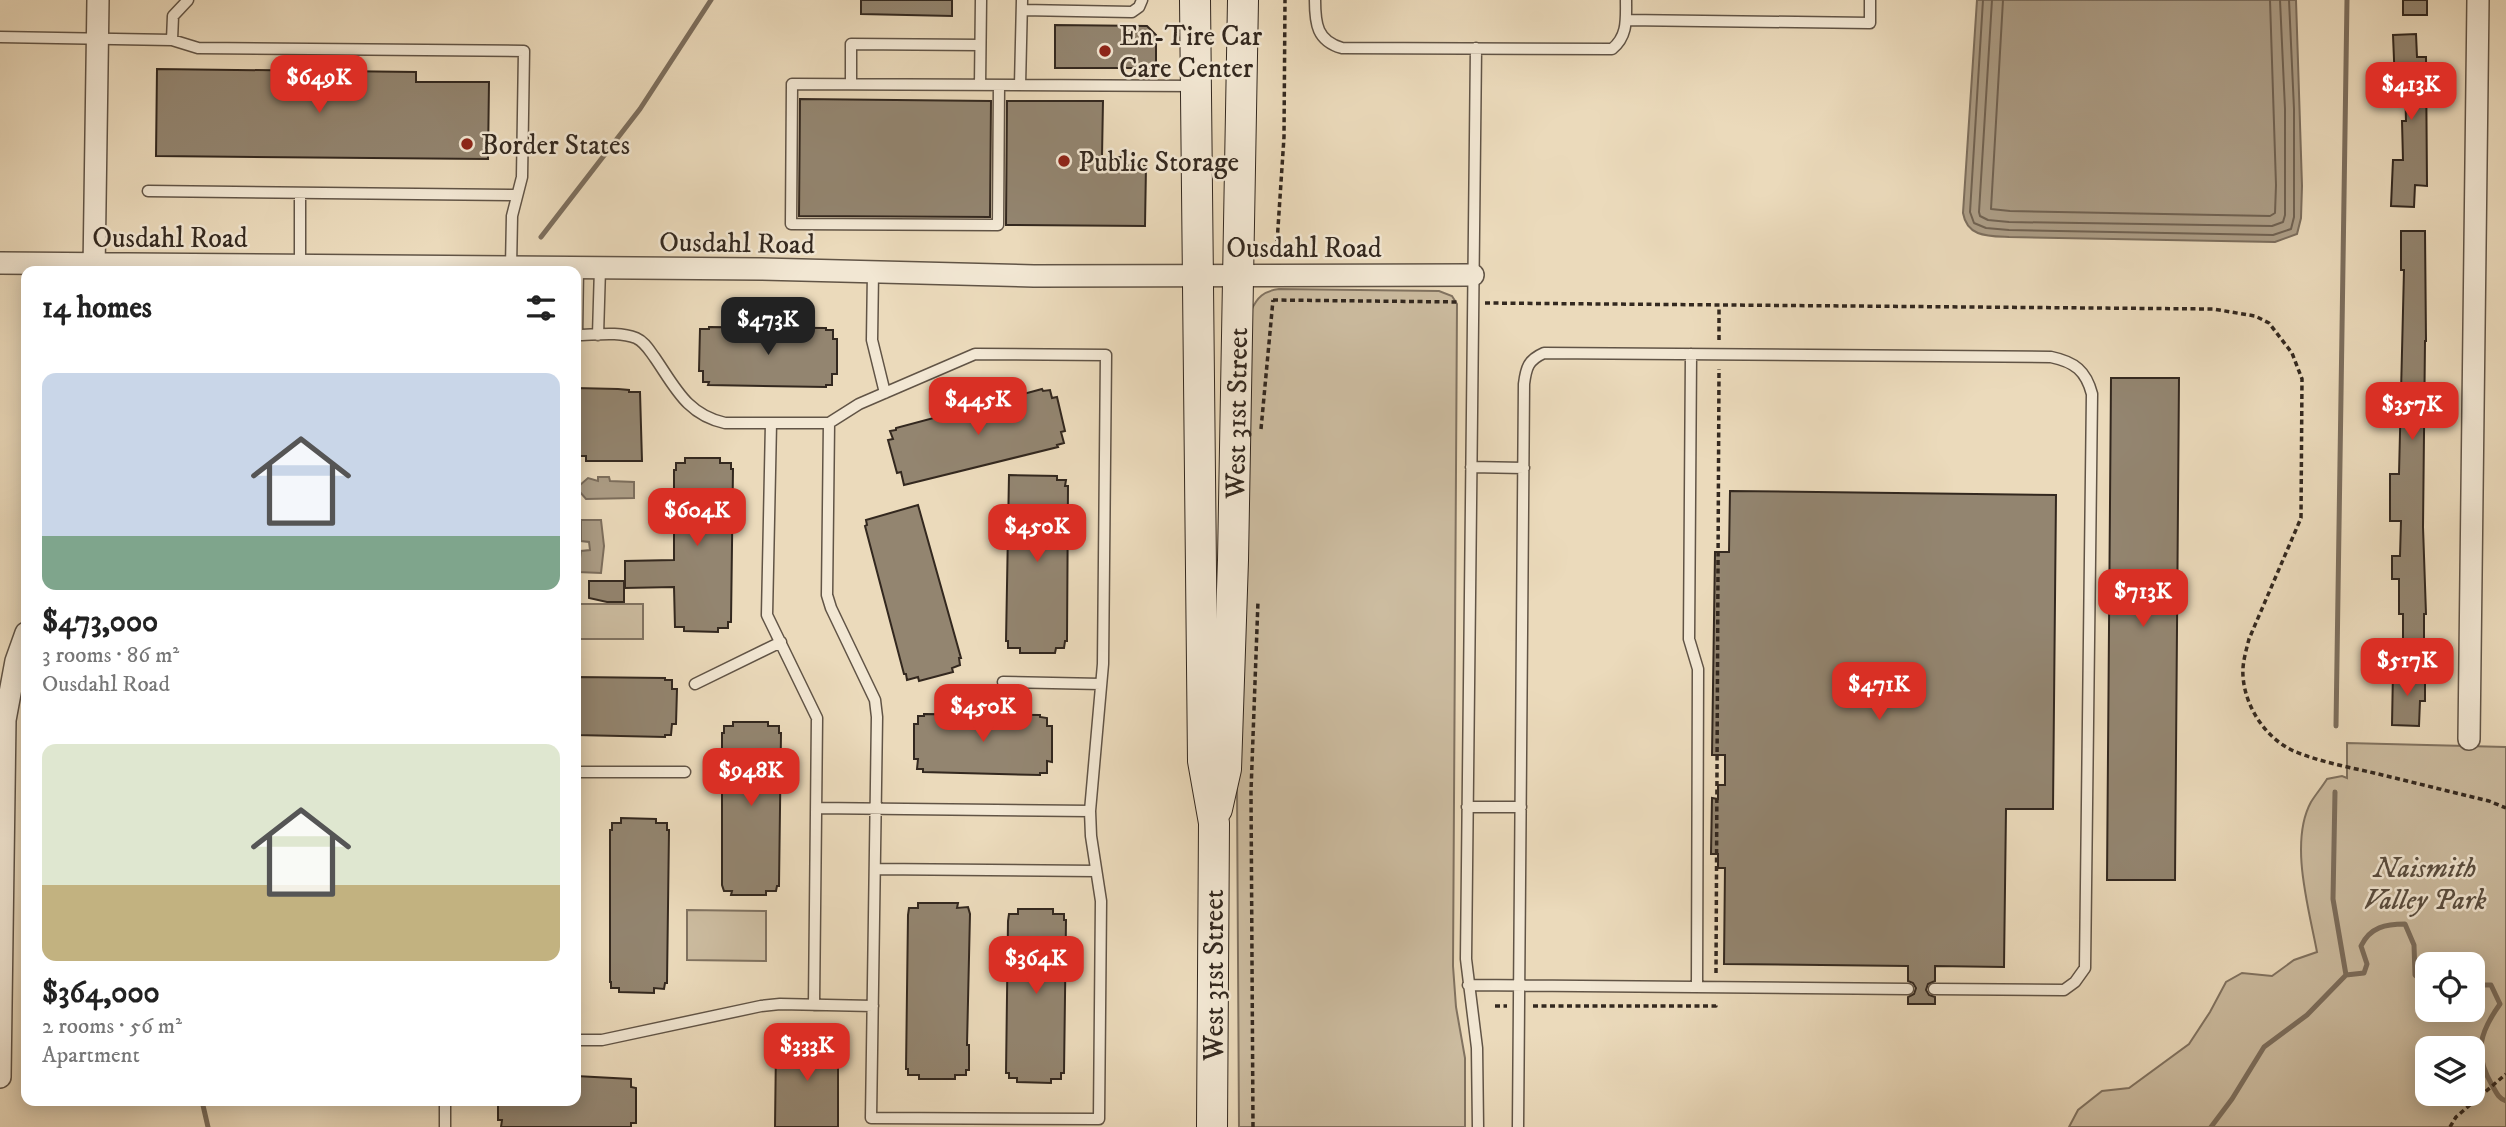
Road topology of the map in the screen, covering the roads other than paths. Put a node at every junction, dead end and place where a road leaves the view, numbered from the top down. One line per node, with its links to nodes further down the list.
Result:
1 (98, 0): 16 (street)
2 (188, 0): 17 (lane)
3 (981, 0): 18 (lane)
4 (1142, 0): 12 (lane)
5 (1195, 0): 24 (main road, West 31st Street)
6 (1235, 0): 14 (main road)
7 (1242, 0): 14 (main road, West 31st Street)
8 (1315, 0): 19 (lane)
9 (1626, 0): 13 (lane)
10 (1870, 0): 13 (lane)
11 (2478, 0): 54 (street)
12 (1022, 5): 23 (lane)
13 (1626, 19): 19 (lane)
14 (1242, 32): 37 (main road, West 31st Street)
15 (0, 37): 16 (lane)
16 (97, 38): 17 (lane); 30 (street)
17 (172, 40): 27 (lane)
18 (980, 45): 20 (lane); 21 (lane)
19 (1476, 48): 38 (lane)
20 (851, 84): 21 (lane); 22 (lane)
21 (980, 85): 22 (lane)
22 (999, 85): 23 (lane)
23 (1020, 85): 24 (lane)
24 (1196, 86): 36 (main road, West 31st Street)
25 (148, 191): 26 (lane)
26 (300, 193): 27 (lane); 31 (lane)
27 (517, 195): 32 (lane)
28 (0, 263): 29 (street, Ousdahl Road)
29 (56, 266)
30 (94, 266)
31 (300, 266)
32 (511, 266)
33 (581, 268): 34 (street, Ousdahl Road)
34 (589, 268): 35 (street, Ousdahl Road); 39 (lane); 41 (lane)
35 (873, 272): 36 (street, Ousdahl Road); 43 (lane)
36 (1198, 275): 37 (street, Ousdahl Road); 62 (main road, West 31st Street)
37 (1237, 275): 38 (street, Ousdahl Road); 62 (main road, West 31st Street)
38 (1473, 275): 46 (lane)
39 (581, 309)
40 (581, 335): 41 (lane)
41 (598, 335): 44 (lane)
42 (1690, 354): 47 (lane); 67 (lane); 69 (lane)
43 (885, 393): 45 (lane); 52 (lane)
44 (771, 423): 45 (lane); 48 (lane)
45 (829, 424): 60 (lane)
46 (1471, 467): 47 (lane); 57 (lane)
47 (1524, 468): 58 (lane)
48 (780, 642): 51 (lane); 59 (lane)
49 (21, 648): 53 (street)
50 (1003, 682): 52 (lane)
51 (695, 684)
52 (1101, 684): 61 (lane)
53 (4, 698): 73 (street)
54 (2469, 739)
55 (581, 772): 56 (lane)
56 (685, 772)
57 (1467, 807): 58 (lane); 65 (lane)
58 (1521, 807): 66 (lane)
59 (816, 808): 60 (lane); 70 (lane)
60 (876, 809): 61 (lane); 63 (lane)
61 (1090, 811): 64 (lane)
62 (1214, 823): 76 (main road, West 31st Street)
63 (875, 869): 64 (lane); 71 (lane)
64 (1096, 871): 71 (lane)
65 (1468, 985): 66 (lane); 77 (lane)
66 (1520, 985): 67 (lane); 78 (lane)
67 (1697, 987): 68 (lane)
68 (1908, 989)
69 (1934, 989)
70 (814, 1005): 71 (lane); 72 (lane)
71 (873, 1006)
72 (581, 1040)
73 (0, 1077)
74 (445, 1106): 75 (lane)
75 (445, 1127)
76 (1212, 1127)
77 (1478, 1127)
78 (1518, 1127)

